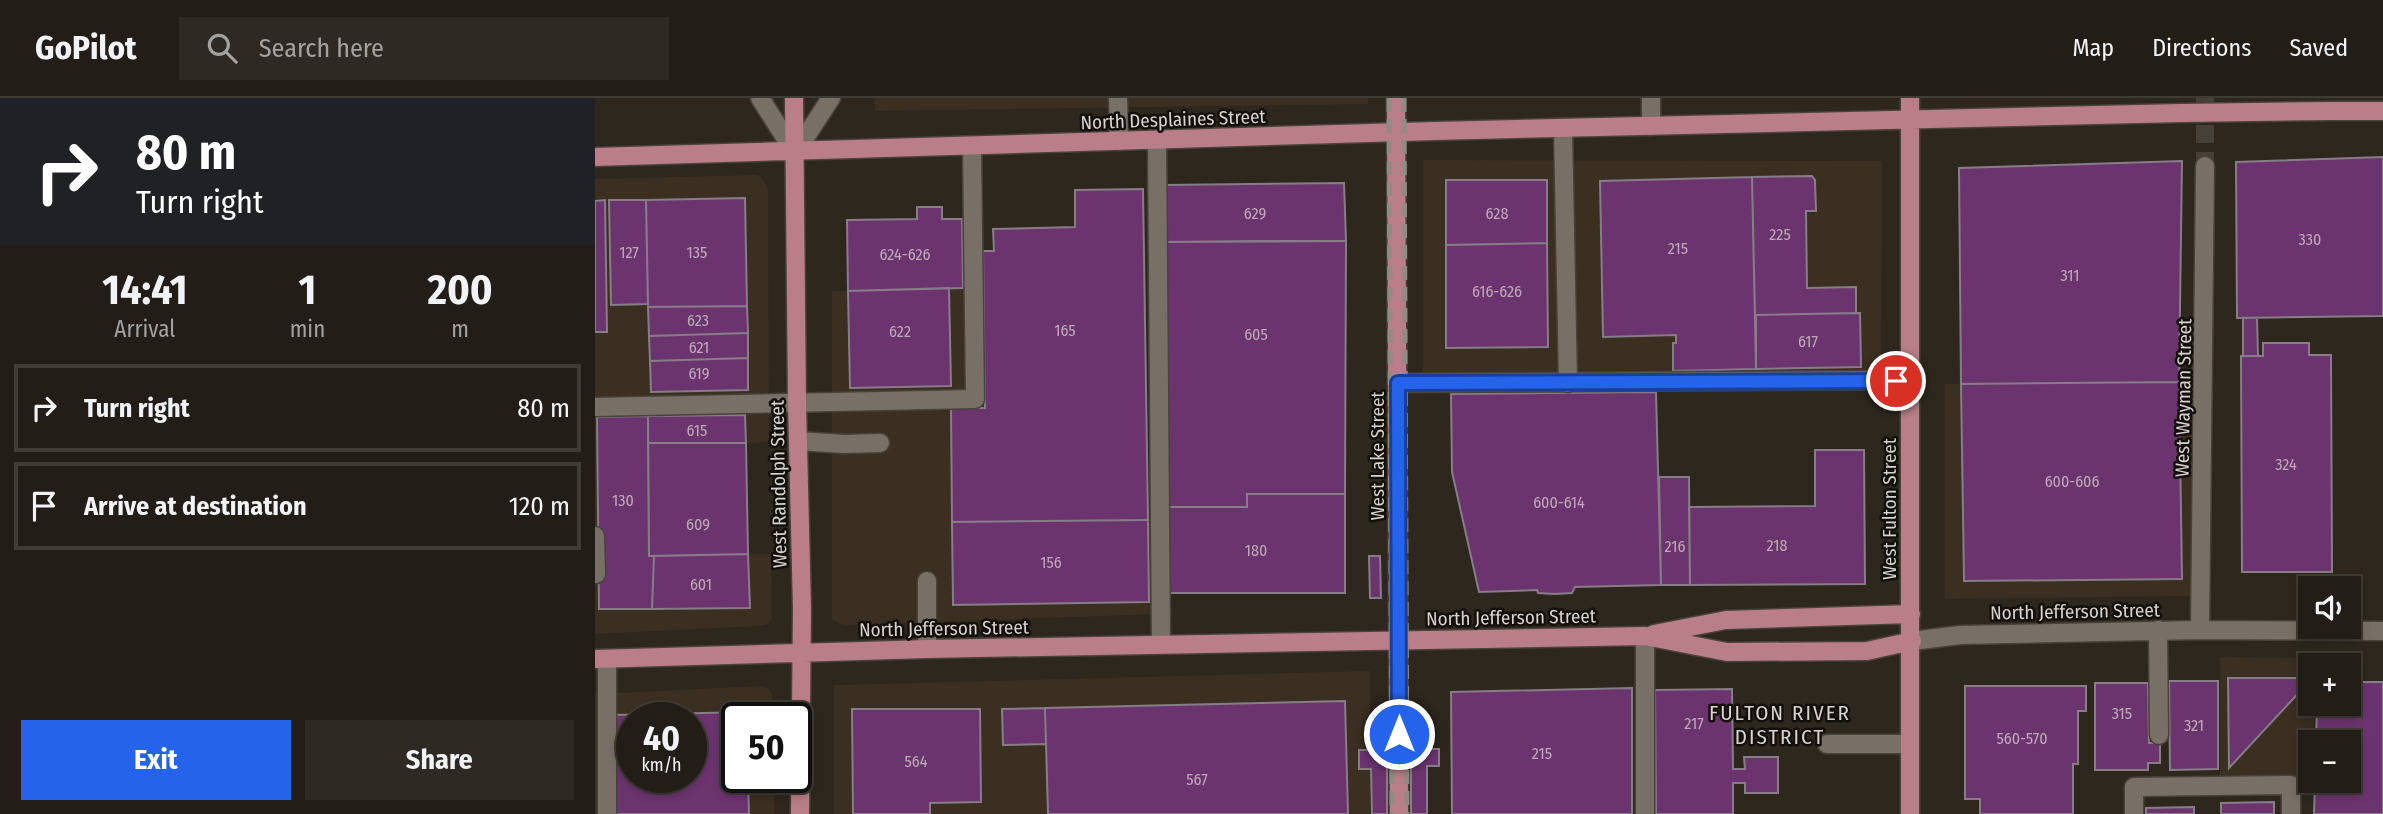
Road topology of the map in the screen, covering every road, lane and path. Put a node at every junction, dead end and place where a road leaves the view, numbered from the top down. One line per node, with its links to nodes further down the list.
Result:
1 (760, 98): 16 (street)
2 (794, 98): 16 (main road, West Randolph Street)
3 (831, 98): 16 (street)
4 (1118, 98): 14 (street)
5 (1396, 98): 12 (main road, West Lake Street)
6 (1651, 98): 10 (street)
7 (1910, 98): 9 (main road, West Fulton Street)
8 (2383, 111): 9 (main road, North Desplaines Street, bridge)
9 (1910, 120): 10 (main road, North Desplaines Street); 19 (main road, West Fulton Street)
10 (1651, 126): 11 (main road, North Desplaines Street)
11 (1563, 128): 12 (main road, North Desplaines Street); 21 (street)
12 (1396, 133): 13 (main road, North Desplaines Street); 20 (main road, West Lake Street)
13 (1157, 140): 14 (main road, North Desplaines Street); 36 (street)
14 (1119, 141): 15 (main road, North Desplaines Street)
15 (972, 146): 16 (main road, North Desplaines Street); 22 (street)
16 (795, 153): 17 (main road, North Desplaines Street); 22 (main road, West Randolph Street)
17 (595, 157)
18 (2205, 166): 31 (street, West Wayman Street)
19 (1910, 380): 21 (street); 29 (main road, West Fulton Street)
20 (1398, 383): 21 (street); 34 (main road, West Lake Street)
21 (1568, 383)
22 (797, 403): 23 (street); 24 (main road, West Randolph Street)
23 (595, 407)
24 (798, 441): 25 (street); 38 (main road, West Randolph Street)
25 (880, 443)
26 (595, 536): 27 (street)
27 (596, 574)
28 (926, 581): 37 (street)
29 (1911, 614): 33 (main road); 35 (main road, West Fulton Street)
30 (2158, 630): 31 (street, North Jefferson Street); 35 (street, North Jefferson Street); 40 (street)
31 (2200, 630): 32 (street, North Jefferson Street)
32 (2383, 631)
33 (1645, 636): 34 (main road, North Jefferson Street); 35 (main road, North Jefferson Street); 46 (street)
34 (1399, 640): 36 (main road, North Jefferson Street); 45 (main road, West Lake Street)
35 (1912, 641): 42 (main road, West Fulton Street)
36 (1161, 644): 37 (main road, North Jefferson Street)
37 (926, 649): 38 (main road, North Jefferson Street)
38 (801, 653): 39 (main road, North Jefferson Street); 44 (main road, West Randolph Street)
39 (601, 659): 43 (street)
40 (2159, 735)
41 (1827, 744): 42 (street)
42 (1910, 744): 47 (main road, West Fulton Street)
43 (607, 814)
44 (800, 814)
45 (1399, 814)
46 (1645, 814)
47 (1910, 814)
48 (2134, 814): 49 (street)
49 (2291, 814)

